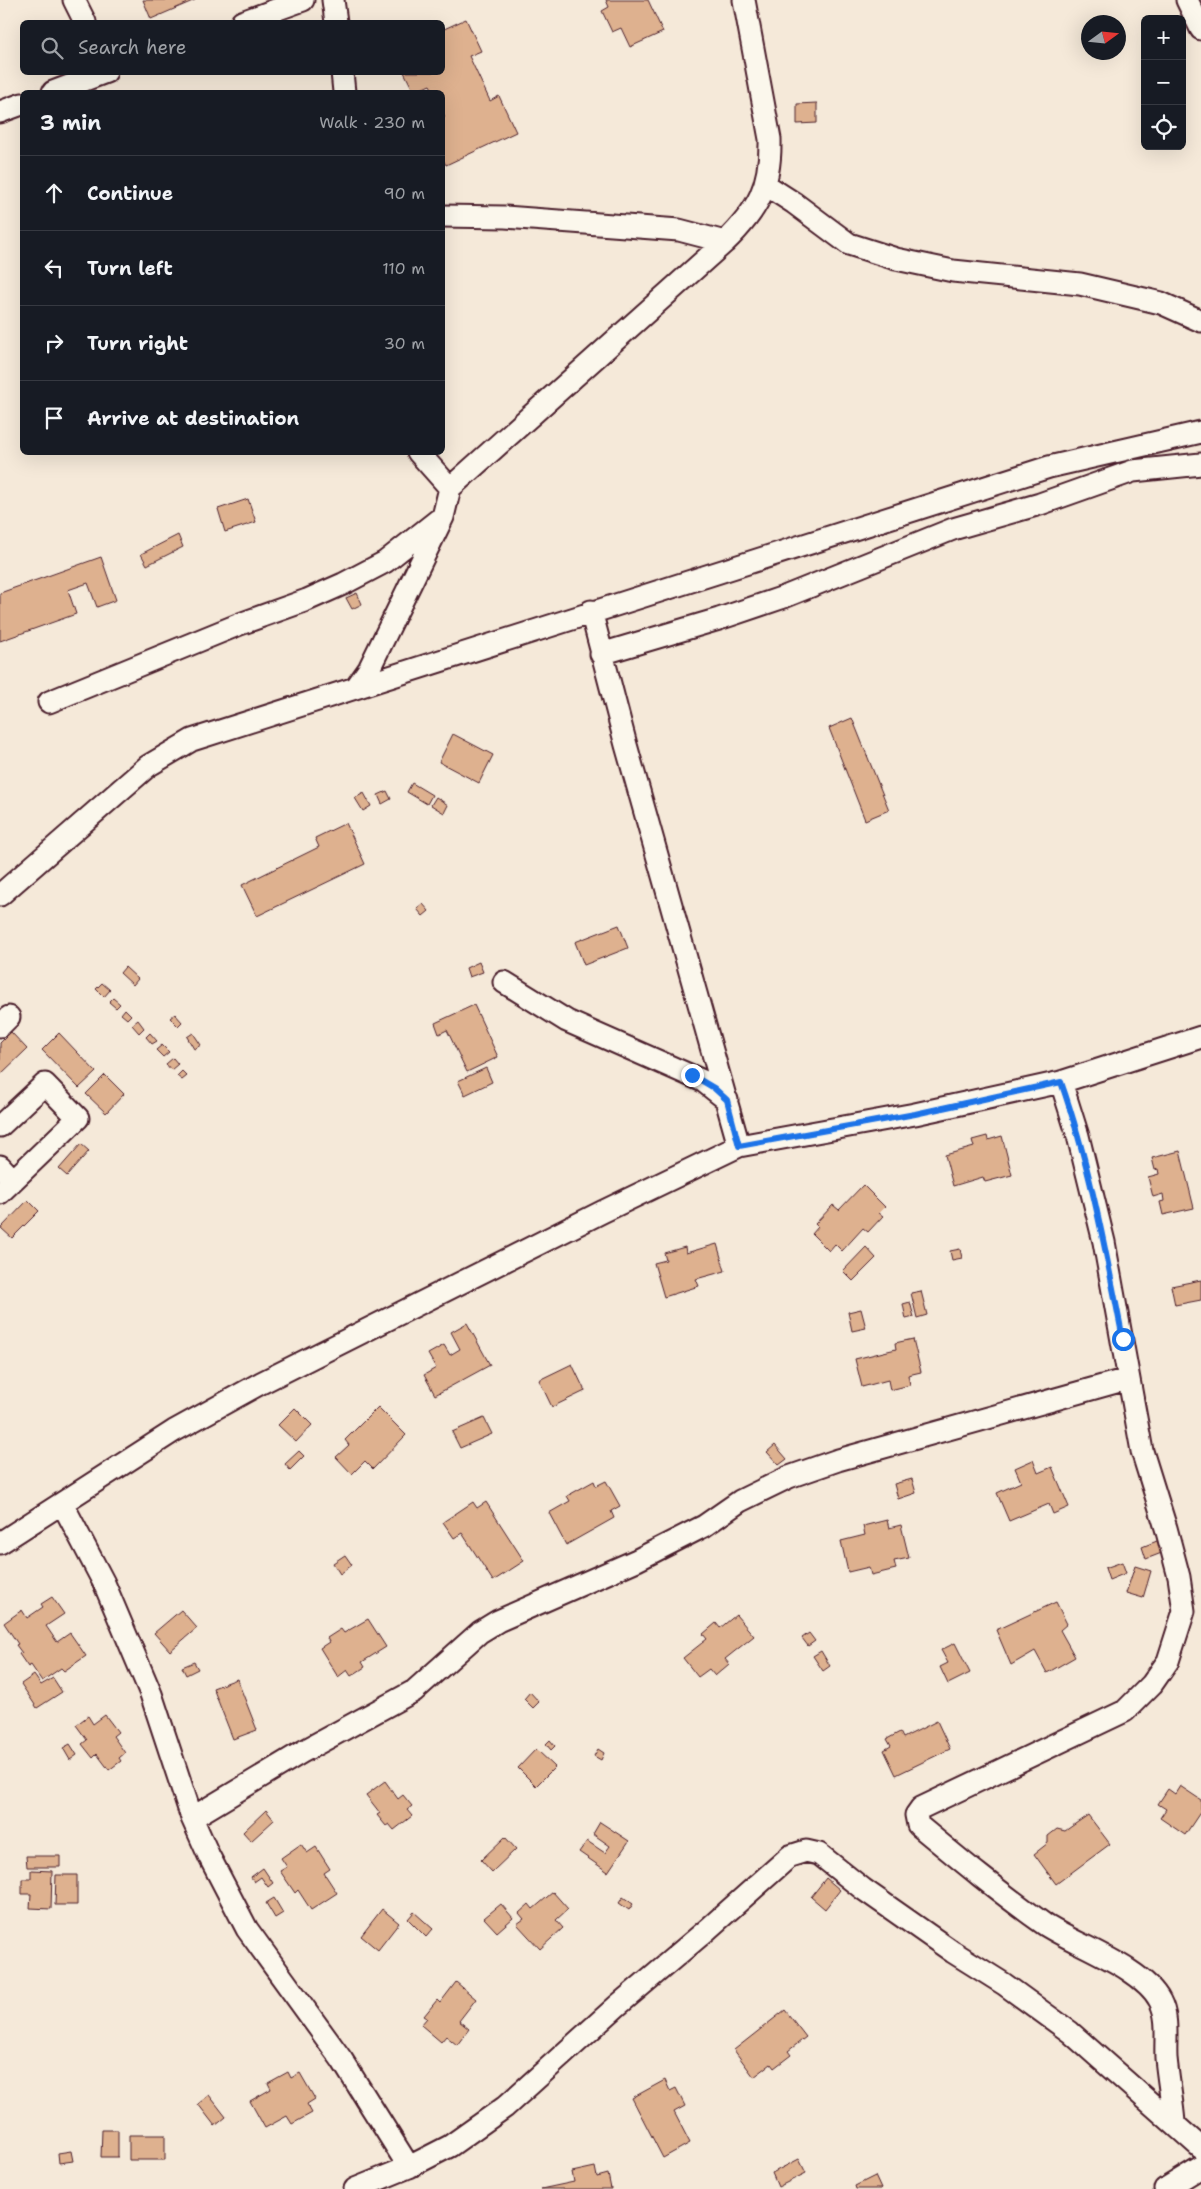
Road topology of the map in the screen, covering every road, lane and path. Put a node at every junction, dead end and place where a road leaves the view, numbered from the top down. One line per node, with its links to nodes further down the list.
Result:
1 (74, 0): 6 (street)
2 (303, 0): 7 (street)
3 (333, 0): 8 (street)
4 (744, 0): 16 (street)
5 (1187, 0): 9 (street)
6 (84, 20)
7 (248, 20)
8 (336, 20)
9 (1201, 30)
10 (98, 75): 12 (street)
11 (342, 75): 13 (street)
12 (58, 90)
13 (344, 90)
14 (20, 105): 15 (street)
15 (0, 112)
16 (766, 185): 18 (street); 19 (street)
17 (445, 216): 18 (street)
18 (725, 242): 23 (street)
19 (1201, 321)
20 (1201, 432): 25 (street)
21 (421, 455): 23 (street)
22 (1201, 464): 26 (street)
23 (450, 488): 24 (street)
24 (442, 517): 27 (street); 28 (street)
25 (591, 611): 26 (street); 27 (street)
26 (601, 654): 33 (street)
27 (357, 686): 29 (street)
28 (49, 702)
29 (0, 894)
30 (504, 982): 33 (street)
31 (1201, 1037): 32 (street)
32 (1061, 1082): 35 (street); 37 (street)
33 (727, 1100): 35 (street)
34 (0, 1126): 36 (street)
35 (739, 1146): 38 (street)
36 (4, 1180)
37 (1127, 1379): 40 (street); 41 (street)
38 (62, 1503): 39 (street); 40 (street)
39 (0, 1543)
40 (192, 1818): 43 (street)
41 (1174, 2122): 42 (street); 43 (street)
42 (1201, 2148)
43 (409, 2167): 45 (street)
44 (1201, 2167): 46 (street)
45 (355, 2189)
46 (1165, 2189)

